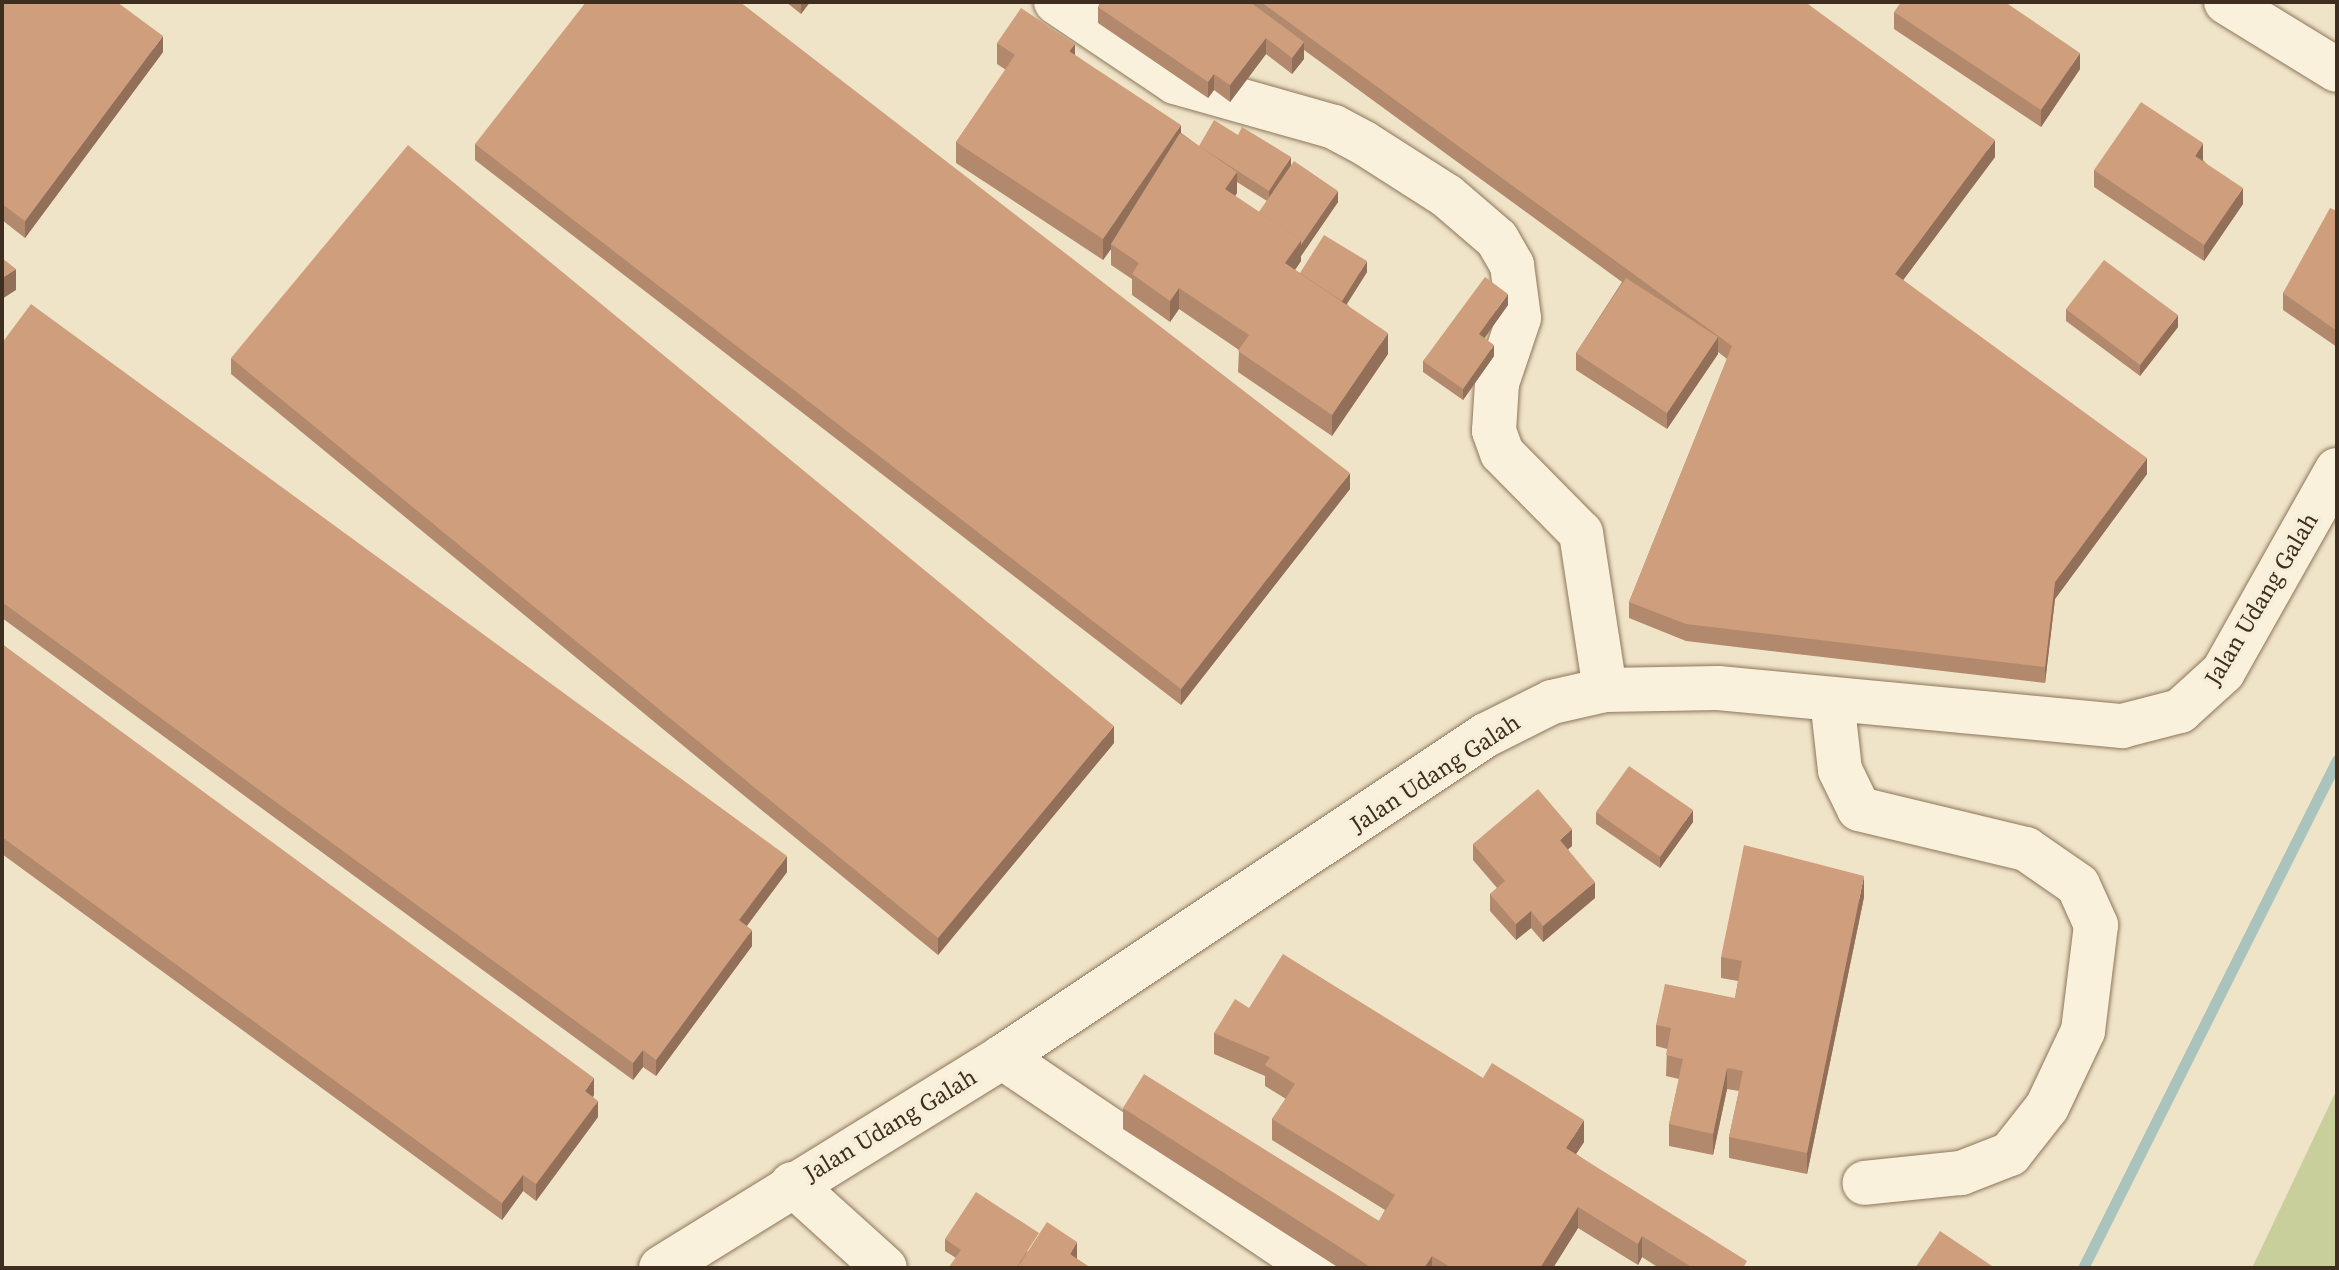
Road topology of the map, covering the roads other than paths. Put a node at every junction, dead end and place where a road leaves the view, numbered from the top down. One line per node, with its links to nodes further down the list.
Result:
1 (1056, 2): 5 (street)
2 (2226, 2): 3 (street)
3 (2337, 70)
4 (2337, 470): 6 (street, Jalan Udang Galah)
5 (1605, 690): 6 (street, Jalan Udang Galah); 7 (street, Jalan Udang Galah)
6 (1832, 699): 8 (street)
7 (1002, 1057): 9 (street, Jalan Udang Galah); 12 (street)
8 (1865, 1183)
9 (792, 1184): 10 (street, Jalan Udang Galah); 11 (street)
10 (661, 1268)
11 (885, 1268)
12 (1315, 1268)

